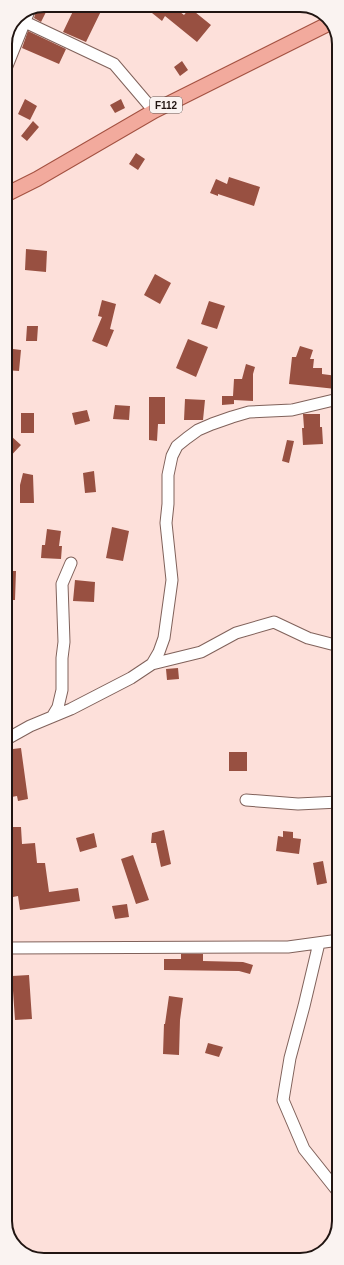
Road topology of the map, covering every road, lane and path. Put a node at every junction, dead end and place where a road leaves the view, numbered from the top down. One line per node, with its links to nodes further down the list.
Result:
1 (27, 16): 2 (street)
2 (25, 22): 4 (street); 5 (street)
3 (325, 25): 5 (main road, F112)
4 (13, 37)
5 (154, 111): 6 (main road, F112)
6 (12, 192)
7 (332, 400): 10 (street)
8 (71, 563): 11 (street)
9 (332, 644): 10 (street)
10 (152, 664): 11 (street)
11 (52, 717): 12 (street)
12 (12, 736)
13 (246, 800): 14 (street)
14 (332, 802)
15 (332, 941): 16 (street)
16 (319, 943): 17 (street); 18 (street)
17 (12, 948)
18 (332, 1185)

